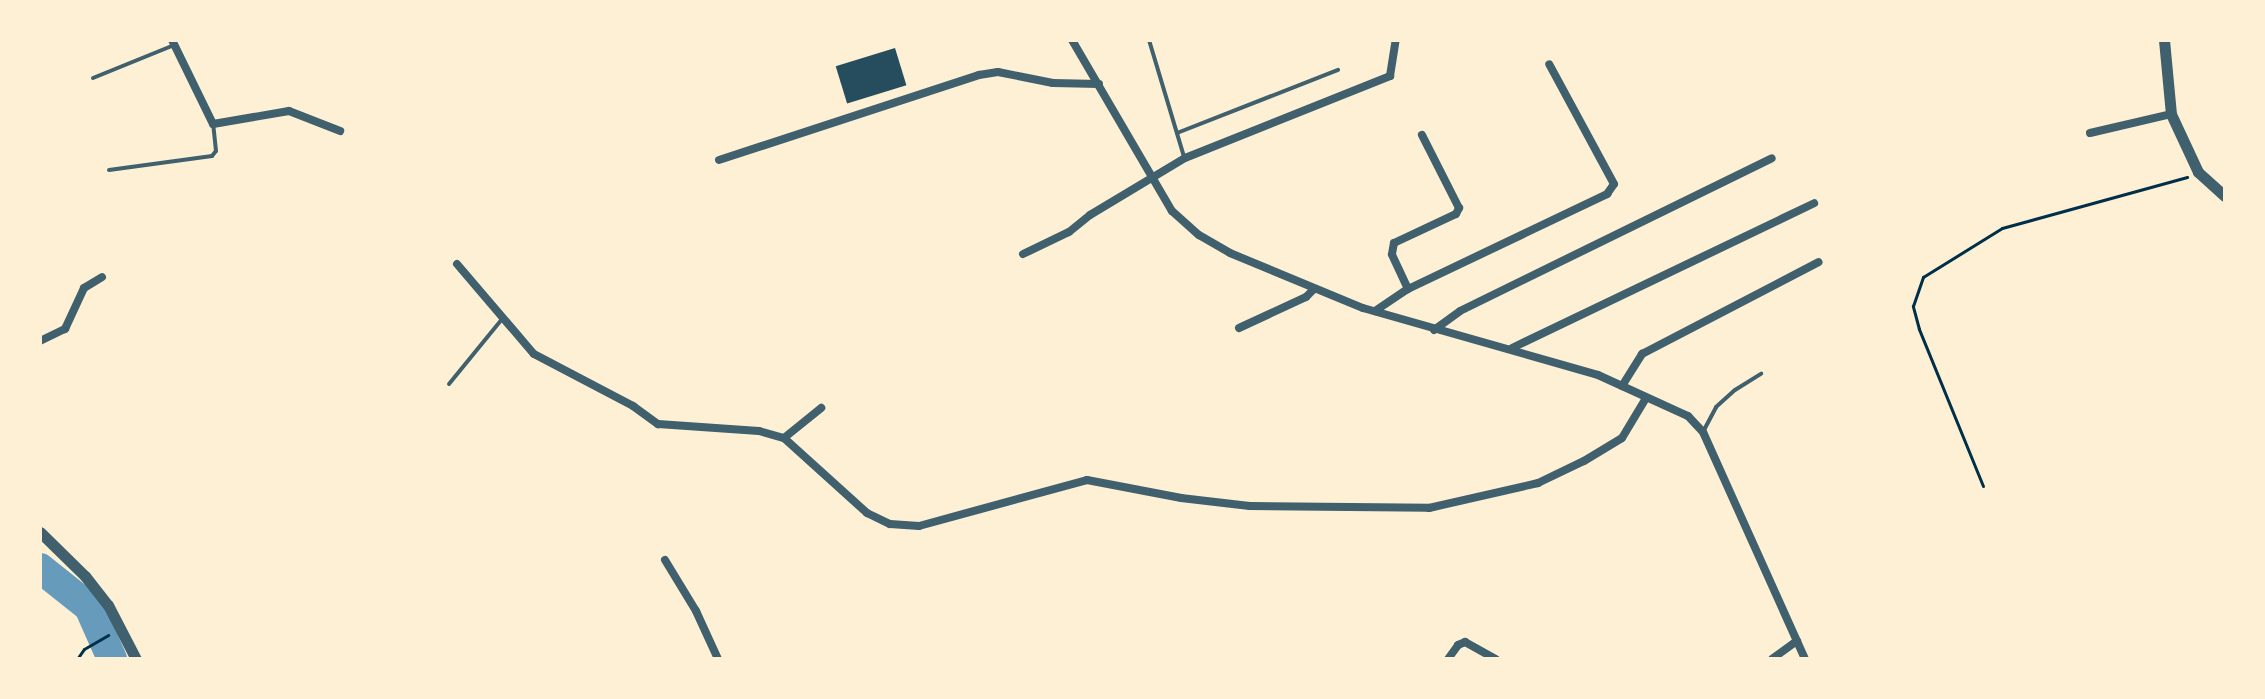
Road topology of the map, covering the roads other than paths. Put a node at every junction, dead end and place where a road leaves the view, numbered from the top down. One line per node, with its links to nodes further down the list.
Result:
1 (1072, 40): 9 (street)
2 (1149, 40): 13 (lane)
3 (1396, 40): 16 (street)
4 (2164, 40): 10 (street)
5 (173, 43): 8 (lane); 11 (street)
6 (1549, 64): 28 (street)
7 (1338, 70): 13 (lane)
8 (93, 78)
9 (1099, 84): 18 (street); 20 (street)
10 (2171, 114): 14 (street); 21 (street)
11 (213, 124): 12 (street); 19 (lane)
12 (340, 131)
13 (1177, 133): 16 (lane)
14 (2090, 133)
15 (1422, 135): 28 (street)
16 (1185, 158): 20 (street)
17 (1772, 158): 32 (street)
18 (719, 160)
19 (109, 170)
20 (1153, 178): 23 (street); 27 (street)
21 (2225, 196)
22 (1814, 203): 34 (street)
23 (1023, 254)
24 (1819, 262): 37 (street)
25 (457, 264): 30 (street)
26 (102, 277): 33 (street)
27 (1314, 289): 29 (street); 31 (street)
28 (1408, 289): 29 (street)
29 (1375, 311): 32 (street)
30 (502, 319): 36 (lane); 41 (street)
31 (1239, 328)
32 (1434, 330): 34 (street)
33 (40, 341)
34 (1511, 349): 37 (street)
35 (1761, 374): 40 (lane)
36 (449, 384)
37 (1622, 386): 38 (street)
38 (1646, 398): 40 (street); 41 (street)
39 (821, 408): 41 (street)
40 (1703, 432): 44 (street)
41 (784, 438)
42 (40, 532): 45 (street)
43 (665, 560): 46 (street)
44 (1797, 641): 49 (street); 50 (street)
45 (136, 659)
46 (718, 659)
47 (1448, 659): 48 (street)
48 (1496, 659)
49 (1772, 659)
50 (1805, 659)

